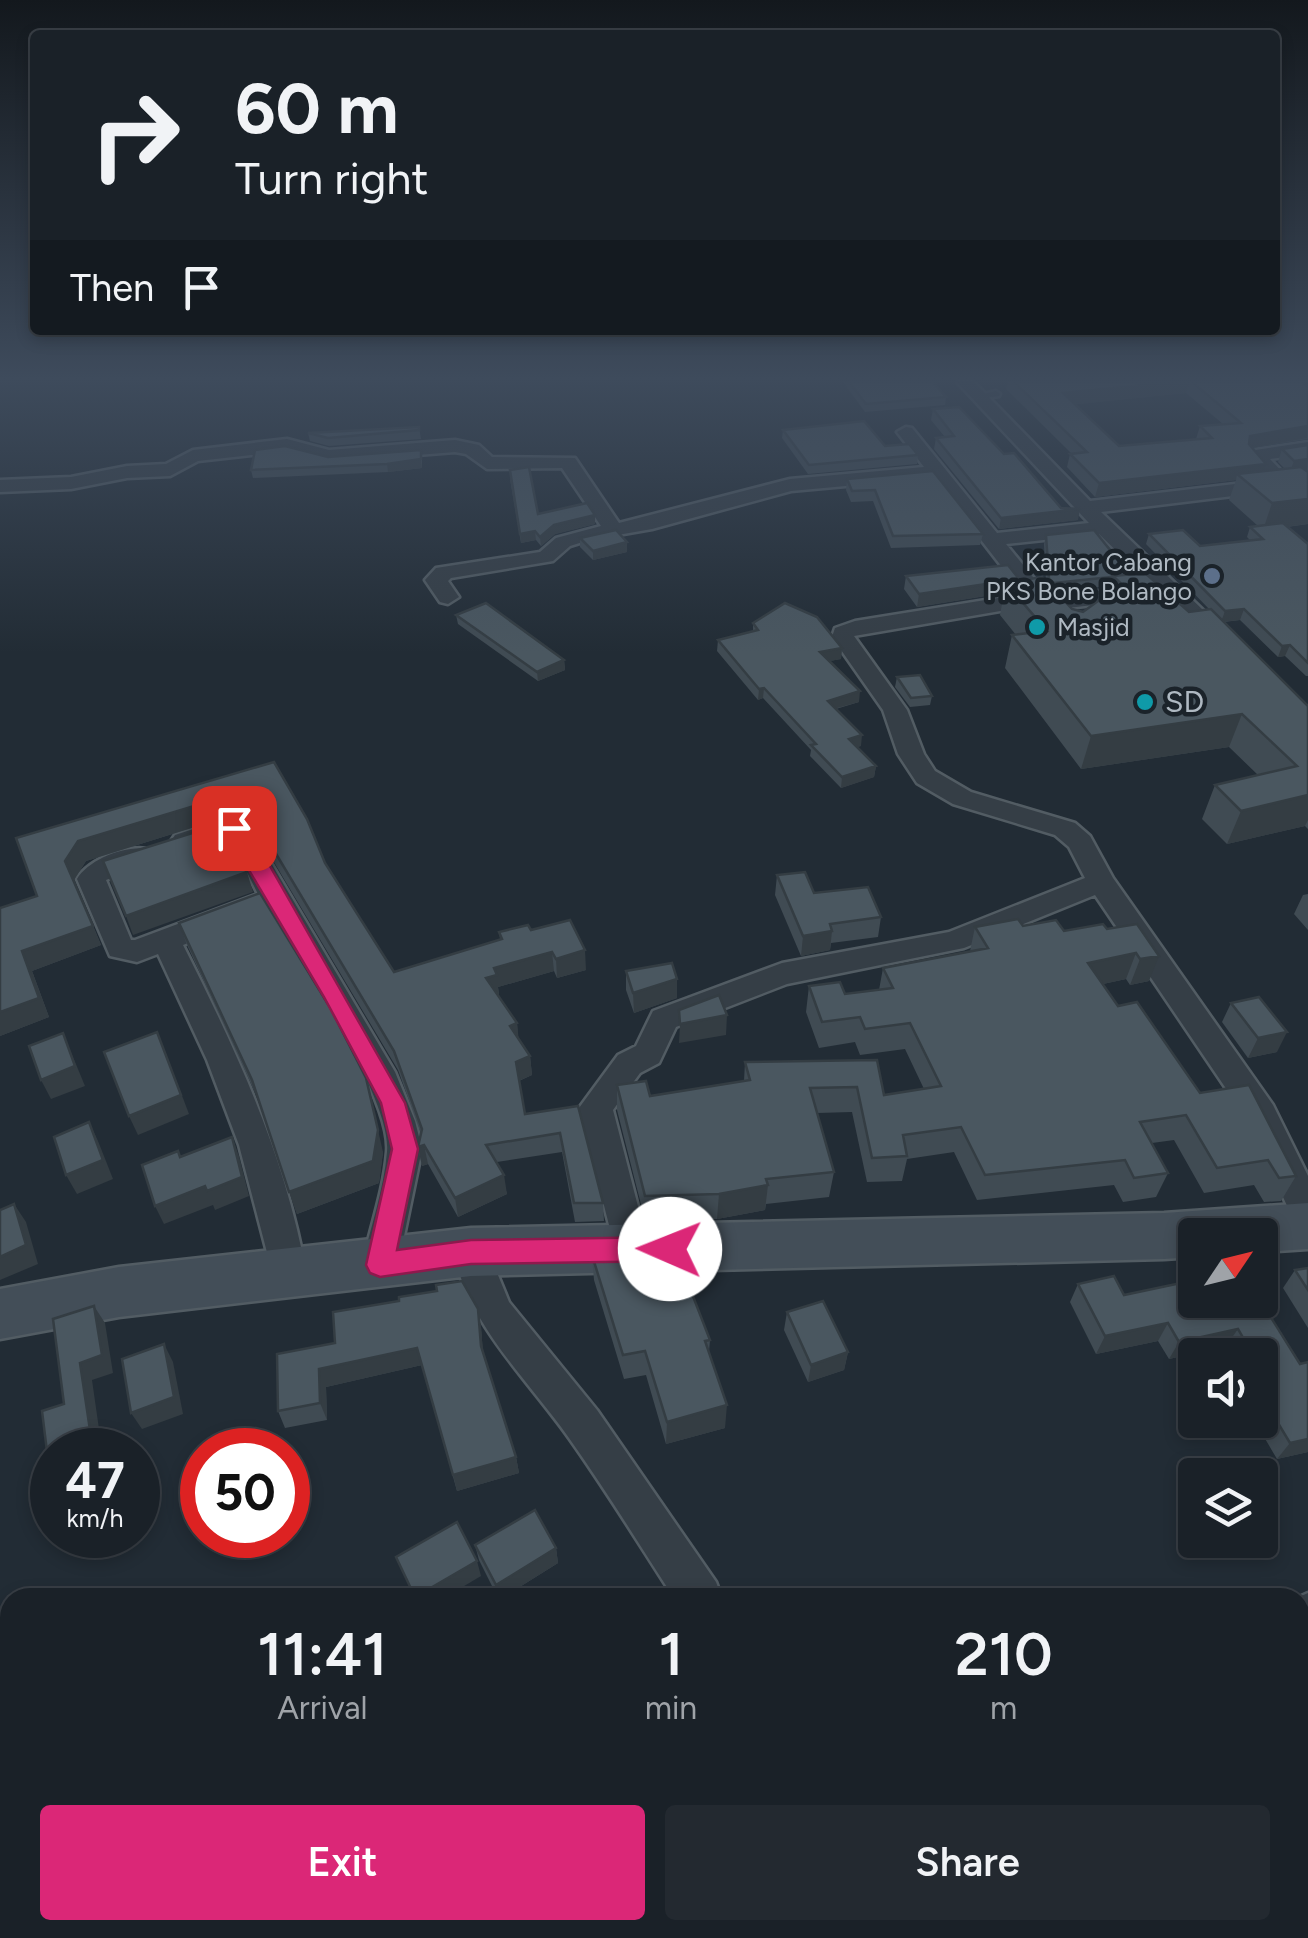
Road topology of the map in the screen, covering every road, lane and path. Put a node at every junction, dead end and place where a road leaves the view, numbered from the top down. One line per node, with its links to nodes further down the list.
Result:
1 (125, 472): 9 (street)
2 (575, 472): 12 (street)
3 (931, 472): 12 (street)
4 (936, 472): 13 (street)
5 (1053, 472): 10 (street)
6 (1272, 472): 8 (street)
7 (1308, 481): 8 (street)
8 (1284, 485): 10 (street)
9 (0, 486)
10 (1085, 508): 11 (street)
11 (1104, 527): 13 (street); 14 (street)
12 (614, 530): 15 (street)
13 (990, 540): 16 (street)
14 (1170, 591): 16 (street); 17 (street)
15 (448, 598)
16 (1050, 606): 18 (street)
17 (1230, 650)
18 (1102, 882): 21 (street); 23 (street)
19 (275, 898): 20 (street); 20 (street); 25 (street)
20 (166, 941): 26 (street)
21 (1308, 1212)
22 (1308, 1226): 23 (main road)
23 (631, 1249): 24 (main road)
24 (471, 1252): 25 (main road); 28 (street)
25 (380, 1265): 26 (main road)
26 (288, 1272): 27 (main road)
27 (0, 1314)
28 (693, 1588)

